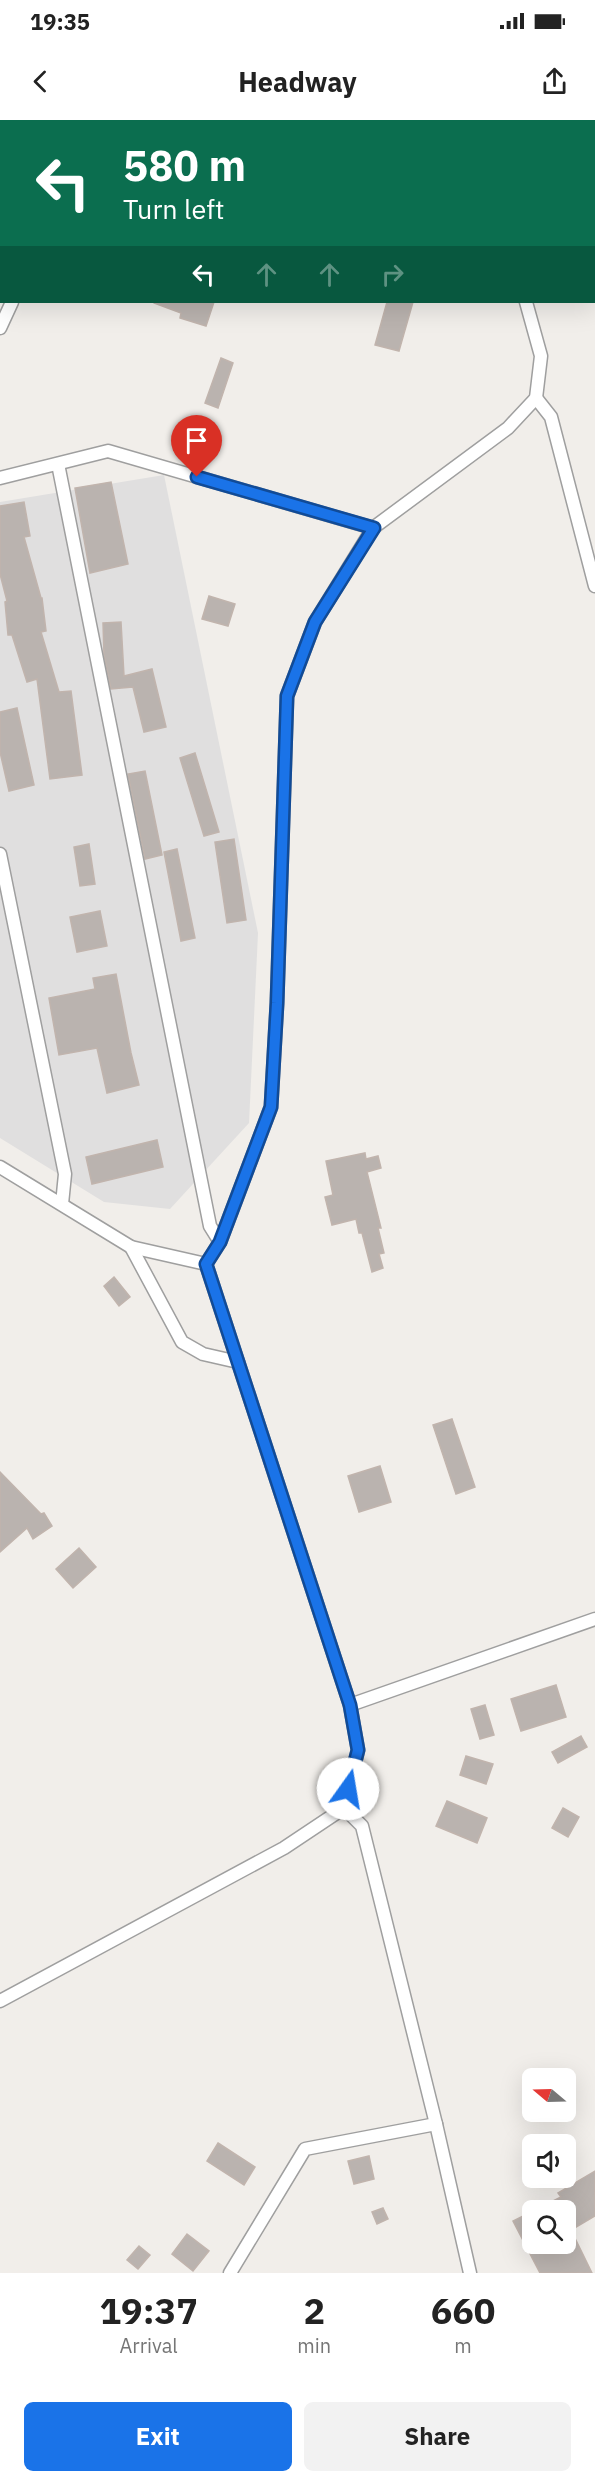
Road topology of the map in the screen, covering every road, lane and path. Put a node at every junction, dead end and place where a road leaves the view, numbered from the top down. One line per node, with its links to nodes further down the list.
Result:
1 (12, 303): 3 (street)
2 (526, 303): 4 (street)
3 (0, 328)
4 (536, 398): 7 (street); 8 (street)
5 (58, 464): 6 (street); 7 (street); 12 (street)
6 (0, 478)
7 (374, 528): 12 (street)
8 (595, 586)
9 (0, 854): 11 (street)
10 (1, 1169): 11 (street)
11 (62, 1204): 13 (street)
12 (220, 1242): 14 (street)
13 (131, 1247): 14 (street); 15 (street)
14 (206, 1264): 15 (street)
15 (238, 1362): 17 (street)
16 (595, 1619): 17 (street)
17 (350, 1705): 18 (street)
18 (344, 1808): 19 (street); 20 (street)
19 (0, 2001)
20 (436, 2124): 21 (street); 22 (street)
21 (230, 2273)
22 (470, 2273)

